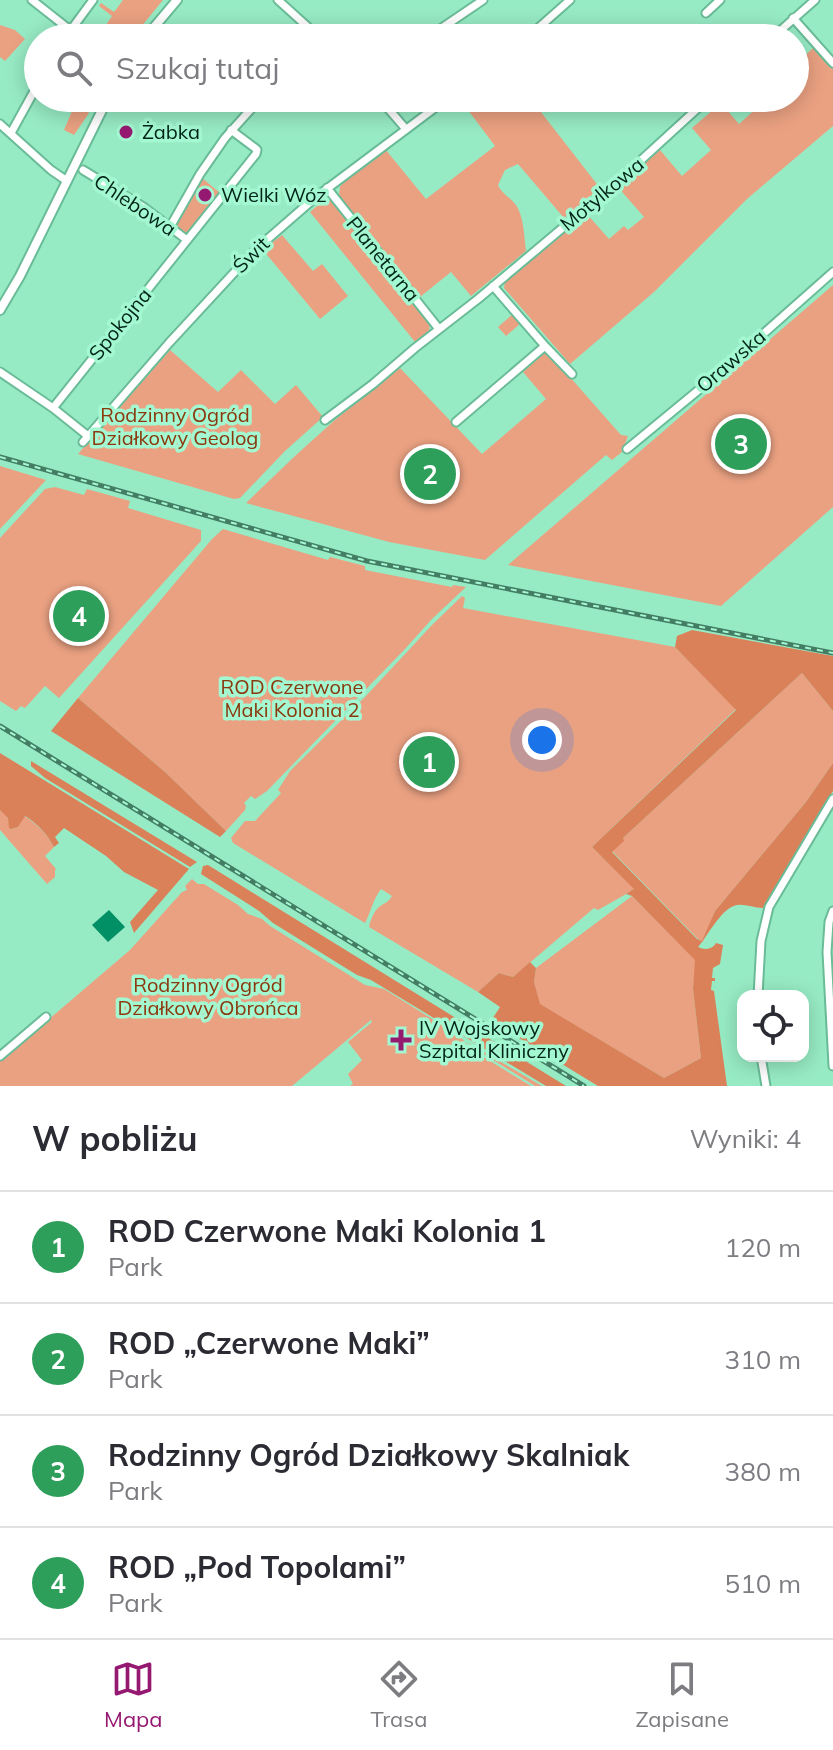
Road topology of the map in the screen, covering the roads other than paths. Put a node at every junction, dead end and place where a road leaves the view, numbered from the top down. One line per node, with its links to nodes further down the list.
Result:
1 (32, 0): 11 (street)
2 (93, 0): 12 (street)
3 (177, 0): 13 (street)
4 (278, 0): 14 (street)
5 (483, 0): 15 (street)
6 (570, 0): 16 (street)
7 (720, 0): 9 (street)
8 (815, 0): 10 (street)
9 (706, 13)
10 (793, 18): 17 (street); 18 (street)
11 (57, 24)
12 (75, 24)
13 (157, 24)
14 (305, 24)
15 (448, 24)
16 (543, 24)
17 (787, 24)
18 (798, 24)
19 (809, 36): 20 (street)
20 (833, 63)
21 (24, 109): 30 (street)
22 (101, 112): 32 (street)
23 (248, 112): 29 (street)
24 (391, 112): 28 (street)
25 (428, 112): 28 (street, Świt)
26 (694, 112): 37 (street, Motylkowa)
27 (0, 124): 30 (street)
28 (405, 128): 33 (street, Świt)
29 (231, 130): 34 (street); 35 (street, Spokojna)
30 (11, 133): 32 (street)
31 (83, 170): 34 (street, Chlebowa)
32 (67, 181): 38 (street)
33 (327, 188): 39 (street, Planetarna); 43 (street, Świt)
34 (170, 227): 35 (street, Chlebowa)
35 (187, 240): 43 (street, Spokojna)
36 (833, 272): 46 (street, Orawska)
37 (493, 286): 39 (street, Motylkowa); 40 (street)
38 (0, 310)
39 (439, 329): 44 (street, Motylkowa)
40 (545, 346): 42 (street); 45 (street)
41 (0, 372): 43 (street)
42 (572, 374)
43 (53, 408)
44 (325, 420)
45 (456, 422)
46 (627, 449)
47 (833, 799): 49 (street)
48 (833, 911): 50 (street)
49 (758, 990)
50 (832, 997): 54 (street)
51 (46, 1017): 52 (street)
52 (0, 1056)
53 (762, 1062): 55 (street)
54 (833, 1066)
55 (766, 1086)

